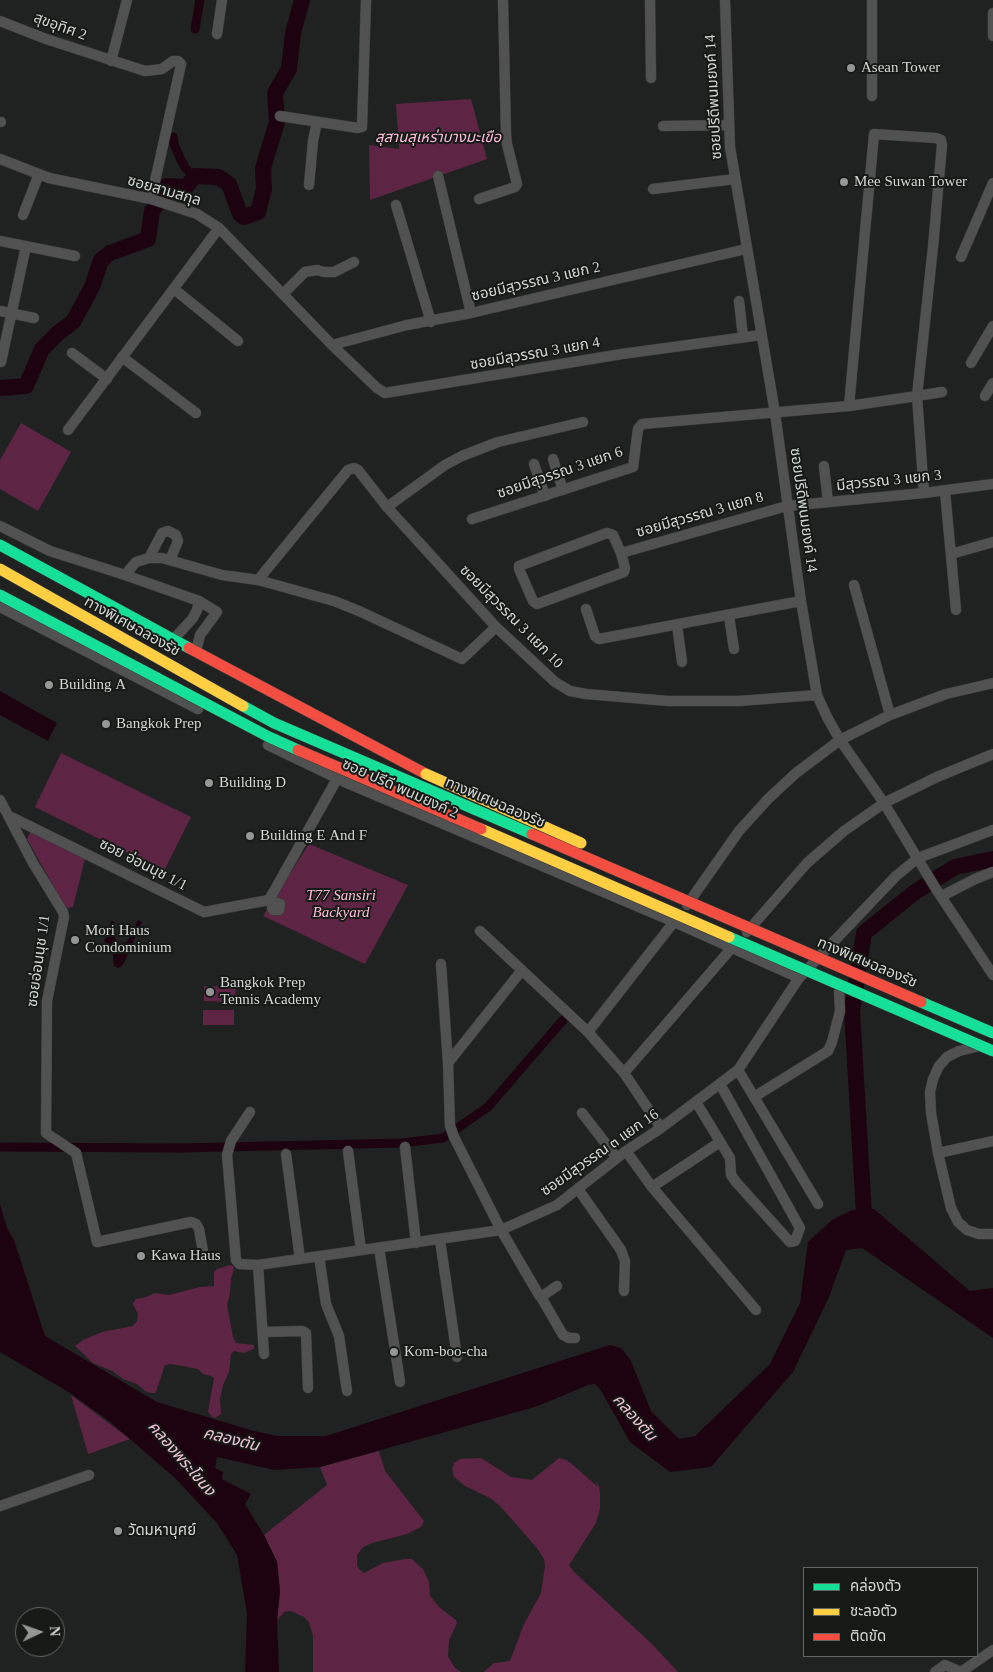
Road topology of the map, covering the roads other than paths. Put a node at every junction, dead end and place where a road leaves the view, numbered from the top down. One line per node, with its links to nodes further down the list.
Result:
1 (127, 0): 12 (street)
2 (222, 0): 10 (street)
3 (366, 0): 16 (street)
4 (503, 0): 26 (street)
5 (650, 0): 13 (street)
6 (725, 0): 17 (street, ซอยปรีดีพนมยงค์ 14)
7 (872, 0): 14 (street)
8 (993, 13): 11 (street)
9 (0, 21): 12 (street, สุขอุทิศ 2)
10 (217, 34)
11 (993, 36)
12 (111, 61): 27 (street, สุขอุทิศ 2)
13 (651, 78)
14 (872, 96)
15 (280, 116): 16 (street)
16 (317, 122): 24 (street)
17 (728, 125): 18 (street); 22 (street, ซอยปรีดีพนมยงค์ 14)
18 (663, 126)
19 (0, 159): 20 (street, ซอยสามสกุล)
20 (39, 174): 27 (street, ซอยสามสกุล); 29 (street)
21 (438, 176): 42 (street)
22 (735, 180): 25 (street); 33 (street, ซอยปรีดีพนมยงค์ 14)
23 (993, 183): 35 (street)
24 (309, 184)
25 (653, 189)
26 (479, 199)
27 (157, 201): 30 (street, ซอยสามสกุล)
28 (396, 205): 44 (street)
29 (23, 214)
30 (219, 228): 37 (street); 38 (street, ซอยสามสกุล)
31 (0, 241): 32 (street)
32 (26, 246): 34 (street); 41 (street)
33 (746, 250): 42 (street, ซอยมีสุวรรณ 3 แยก 2); 46 (street, ซอยปรีดีพนมยงค์ 14)
34 (75, 256)
35 (961, 257)
36 (354, 262): 38 (street)
37 (174, 289): 48 (street); 51 (street)
38 (283, 294): 49 (street, ซอยสามสกุล)
39 (739, 301): 47 (street)
40 (0, 311): 41 (street)
41 (12, 313): 43 (street); 52 (street)
42 (471, 313): 44 (street, ซอยมีสุวรรณ 3 แยก 2)
43 (34, 318)
44 (431, 322): 49 (street, ซอยมีสุวรรณ 3 แยก 2)
45 (993, 326): 53 (street)
46 (761, 335): 47 (street, ซอยมีสุวรรณ 3 แยก 4); 60 (street, ซอยปรีดีพนมยงค์ 14)
47 (743, 338): 49 (street, ซอยมีสุวรรณ 3 แยก 4)
48 (238, 341)
49 (332, 345)
50 (72, 353): 54 (street)
51 (122, 357): 54 (street); 61 (street)
52 (1, 362)
53 (971, 363)
54 (107, 379): 63 (street)
55 (993, 384): 58 (street)
56 (942, 392): 57 (street)
57 (917, 396): 59 (street); 59 (street); 70 (street)
58 (985, 396)
59 (849, 406): 60 (street)
60 (775, 413): 68 (street, ซอยมีสุวรรณ 3 แยก 6); 73 (street, ซอยปรีดีพนมยงค์ 14)
61 (196, 414)
62 (583, 422): 74 (street)
63 (68, 430)
64 (553, 459): 68 (street)
65 (534, 464): 71 (street)
66 (824, 466): 72 (street)
67 (993, 484): 69 (street, มีสุวรรณ 3 แยก 3)
68 (563, 490): 71 (street, ซอยมีสุวรรณ 3 แยก 6)
69 (945, 490): 70 (street, มีสุวรรณ 3 แยก 3); 80 (street)
70 (924, 493): 72 (street, มีสุวรรณ 3 แยก 3)
71 (545, 496): 75 (street, ซอยมีสุวรรณ 3 แยก 6)
72 (828, 502): 73 (street, มีสุวรรณ 3 แยก 3)
73 (788, 506): 79 (street, ซอยมีสุวรรณ 3 แยก 8); 89 (street, ซอยปรีดีพนมยงค์ 14)
74 (387, 507): 85 (street, ซอยมีสุวรรณ 3 แยก 10); 95 (street, ซอยมีสุวรรณ 3 แยก 10)
75 (472, 519)
76 (0, 526): 84 (street)
77 (993, 542): 80 (street)
78 (0, 545): 96 (highway)
79 (621, 553): 79 (street, ซอยมีสุวรรณ 3 แยก 8)
80 (951, 554): 92 (street)
81 (149, 558): 82 (street); 82 (street); 84 (street)
82 (170, 560): 85 (street)
83 (0, 569): 114 (highway, ทางพิเศษฉลองรัช, bridge)
84 (125, 575): 88 (street)
85 (258, 580): 95 (street)
86 (854, 585): 102 (street)
87 (0, 595): 127 (highway, ทางพิเศษฉลองรัช, bridge)
88 (199, 601): 96 (street); 98 (street)
89 (801, 601): 93 (street); 101 (street, ซอยปรีดีพนมยงค์ 14)
90 (0, 607): 105 (street, ซอย ปรีดี พนมยงค์ 2)
91 (586, 609): 94 (street)
92 (956, 610)
93 (728, 616): 94 (street); 97 (street)
94 (677, 625): 99 (street)
95 (496, 627): 101 (street, ซอยมีสุวรรณ 3 แยก 10)
96 (173, 640): 98 (highway)
97 (734, 649)
98 (196, 651): 114 (highway, bridge)
99 (682, 662)
100 (993, 683): 102 (street)
101 (817, 695): 103 (street, ซอยปรีดีพนมยงค์ 14)
102 (890, 714): 103 (street)
103 (840, 740): 107 (street, ซอยปรีดีพนมยงค์ 14); 113 (street)
104 (993, 754): 107 (street)
105 (337, 779): 108 (street, ซอย อ่อนนุช 1/1); 113 (street, ซอย ปรีดี พนมยงค์ 2)
106 (0, 800): 108 (street, ซอยอ่อนนุช 1/1)
107 (884, 803): 110 (street, ซอยปรีดีพนมยงค์ 14); 116 (street)
108 (9, 816): 155 (street, ซอยอ่อนนุช 1/1)
109 (993, 830): 110 (street, ซอยมีสุวรรณ ๓ แยก 16)
110 (918, 858): 112 (street, ซอยปรีดีพนมยงค์ 14); 122 (street, ซอยมีสุวรรณ ๓ แยก 16)
111 (993, 872): 112 (street)
112 (939, 893): 118 (street, ซอยปรีดีพนมยงค์ 14)
113 (674, 922): 116 (street, ซอย ปรีดี พนมยงค์ 2); 124 (street)
114 (752, 930): 125 (highway, ทางพิเศษฉลองรัช, bridge)
115 (480, 931): 120 (street)
116 (732, 949): 122 (street, ซอย ปรีดี พนมยงค์ 2); 130 (street)
117 (993, 957): 118 (street)
118 (982, 958): 121 (street, ซอยปรีดีพนมยงค์ 14)
119 (441, 964): 128 (street)
120 (522, 970): 124 (street); 128 (street)
121 (993, 975)
122 (799, 978): 129 (street, ซอยมีสุวรรณ ๓ แยก 16)
123 (839, 992): 132 (street)
124 (588, 1032): 130 (street)
125 (993, 1033)
126 (993, 1044): 142 (street)
127 (993, 1051)
128 (448, 1063): 148 (street)
129 (738, 1070): 131 (street, ซอยมีสุวรรณ ๓ แยก 16); 132 (street)
130 (624, 1073): 136 (street)
131 (720, 1084): 133 (street, ซอยมีสุวรรณ ๓ แยก 16); 138 (street)
132 (754, 1097): 147 (street)
133 (696, 1102): 136 (street, ซอยมีสุวรรณ ๓ แยก 16); 138 (street)
134 (250, 1112): 157 (street, ซอยมีสุวรรณ ๓ แยก 16)
135 (582, 1113): 144 (street)
136 (661, 1128): 141 (street, ซอยมีสุวรรณ ๓ แยก 16)
137 (993, 1141): 142 (street)
138 (720, 1142): 145 (street)
139 (405, 1147): 151 (street)
140 (348, 1151): 153 (street)
141 (626, 1152): 144 (street, ซอยมีสุวรรณ ๓ แยก 16); 145 (street)
142 (938, 1153): 149 (street)
143 (286, 1154): 156 (street)
144 (617, 1158): 146 (street, ซอยมีสุวรรณ ๓ แยก 16)
145 (652, 1187): 161 (street)
146 (578, 1189): 148 (street, ซอยมีสุวรรณ ๓ แยก 16); 159 (street)
147 (818, 1204)
148 (500, 1230): 150 (street, ซอยมีสุวรรณ ๓ แยก 16); 160 (street)
149 (993, 1234)
150 (440, 1240): 151 (street, ซอยมีสุวรรณ ๓ แยก 16); 165 (street)
151 (416, 1243): 152 (street, ซอยมีสุวรรณ ๓ แยก 16)
152 (378, 1248): 153 (street, ซอยมีสุวรรณ ๓ แยก 16); 166 (street)
153 (361, 1250): 154 (street, ซอยมีสุวรรณ ๓ แยก 16)
154 (319, 1256): 156 (street, ซอยมีสุวรรณ ๓ แยก 16); 168 (street)
155 (204, 1257)
156 (300, 1259): 157 (street, ซอยมีสุวรรณ ๓ แยก 16)
157 (258, 1265): 162 (street)
158 (557, 1286): 160 (street)
159 (624, 1291)
160 (541, 1297): 163 (street)
161 (756, 1310)
162 (262, 1332): 164 (street); 167 (street)
163 (575, 1338)
164 (264, 1354)
165 (457, 1357)
166 (400, 1382)
167 (308, 1388)
168 (347, 1391)
169 (89, 1475): 170 (street)
170 (0, 1506)
171 (993, 1650): 172 (street)
172 (935, 1672)

